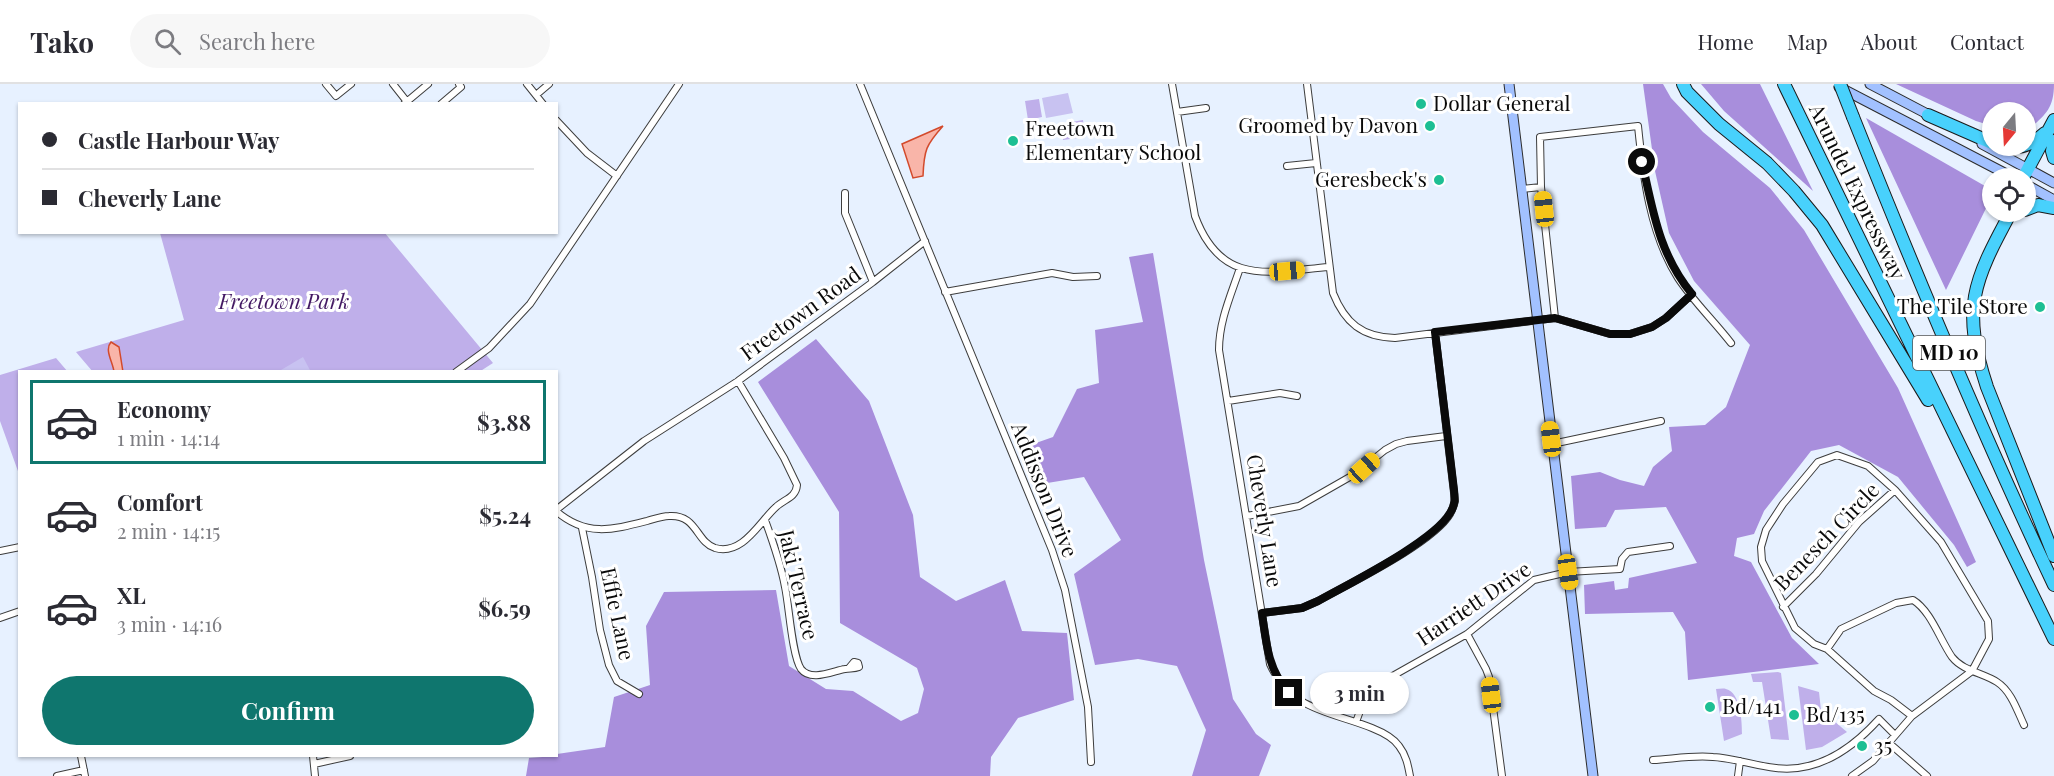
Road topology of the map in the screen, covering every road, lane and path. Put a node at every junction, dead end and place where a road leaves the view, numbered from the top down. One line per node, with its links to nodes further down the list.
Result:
1 (326, 84): 2 (street)
2 (351, 84)
3 (393, 84): 19 (street)
4 (428, 84): 20 (street)
5 (459, 84): 21 (street)
6 (527, 84): 18 (street)
7 (549, 84): 18 (street)
8 (679, 84): 39 (street)
9 (860, 84): 51 (street)
10 (1172, 84): 24 (street)
11 (1307, 84): 33 (street)
12 (1509, 84): 43 (main road)
13 (1683, 84): 70 (highway)
14 (1784, 84): 70 (highway, Arundel Expressway / MD 10)
15 (1835, 84): 35 (main road)
16 (1840, 84): 82 (highway, Arundel Expressway / MD 10, bridge)
17 (1870, 84): 25 (main road)
18 (536, 95): 22 (street)
19 (406, 102)
20 (408, 102)
21 (443, 102)
22 (541, 102)
23 (1206, 108): 24 (street)
24 (1177, 112): 54 (street)
25 (1928, 115): 29 (highway); 36 (main road)
26 (2054, 120): 30 (highway); 37 (highway)
27 (558, 122): 39 (street)
28 (2054, 136): 38 (highway)
29 (1982, 139)
30 (2036, 141)
31 (2054, 141): 32 (highway)
32 (2054, 158)
33 (1316, 163): 34 (street); 53 (street)
34 (1287, 166)
35 (1995, 168)
36 (2019, 168)
37 (2030, 168)
38 (2032, 168)
39 (617, 176): 63 (street)
40 (2036, 176): 41 (main road)
41 (2054, 183)
42 (1541, 187): 43 (street); 58 (street); 59 (street)
43 (1521, 189): 60 (main road)
44 (2036, 191): 46 (main road)
45 (845, 193): 56 (street)
46 (2054, 200)
47 (2036, 206): 48 (highway)
48 (2054, 208)
49 (2006, 222): 52 (highway)
50 (2009, 222): 52 (highway)
51 (925, 242): 56 (street, Freetown Road); 57 (street, Addisson Drive)
52 (1994, 243): 80 (highway)
53 (1329, 267): 54 (street); 61 (street)
54 (1240, 268): 66 (street, Cheverly Lane)
55 (1097, 276): 57 (street)
56 (873, 282): 64 (street, Freetown Road)
57 (945, 292): 103 (street, Addisson Drive)
58 (1692, 294): 59 (street); 62 (street)
59 (1555, 318): 60 (street)
60 (1537, 321): 61 (street); 69 (main road)
61 (1435, 332): 68 (street)
62 (1731, 343)
63 (459, 370)
64 (738, 381): 72 (street, Freetown Road); 75 (street, Jaki Terrace)
65 (1297, 396): 66 (street)
66 (1228, 401): 74 (street, Cheverly Lane)
67 (1661, 421): 69 (street)
68 (1446, 436): 74 (street); 85 (street)
69 (1552, 444): 81 (main road)
70 (1975, 478): 88 (highway, Arundel Expressway / MD 10)
71 (1895, 490): 83 (street, Benesch Circle); 83 (street, Benesch Circle); 91 (street, Benesch Circle)
72 (558, 509)
73 (558, 512): 76 (street)
74 (1247, 516): 85 (street, Cheverly Lane)
75 (765, 520): 76 (street); 90 (street, Jaki Terrace)
76 (582, 528): 92 (street, Effie Lane)
77 (1670, 546): 81 (street, Harriett Drive)
78 (18, 547): 79 (street)
79 (0, 551)
80 (2054, 556)
81 (1568, 572): 87 (street, Harriett Drive); 110 (main road)
82 (2054, 585)
83 (1783, 607): 89 (street)
84 (18, 612): 86 (street)
85 (1262, 613): 94 (street, Cheverly Lane)
86 (0, 618)
87 (1467, 634): 94 (street, Harriett Drive); 109 (street)
88 (2054, 639)
89 (1827, 649): 91 (street); 93 (street)
90 (849, 668)
91 (1972, 671): 93 (street); 95 (street)
92 (639, 694)
93 (1912, 716): 96 (street)
94 (1356, 722): 108 (street, Cheverly Lane)
95 (2024, 724)
96 (1895, 735): 97 (street); 102 (street)
97 (1889, 743): 112 (street); 113 (street)
98 (81, 757): 105 (street)
99 (313, 757): 104 (street)
100 (346, 757): 104 (street)
101 (1653, 760): 102 (street)
102 (1740, 761): 111 (street)
103 (1091, 762)
104 (314, 764): 107 (street)
105 (85, 773): 106 (street)
106 (57, 776)
107 (315, 776)
108 (1410, 776)
109 (1502, 776)
110 (1593, 776)
111 (1738, 776)
112 (1852, 776)
113 (1927, 776)

